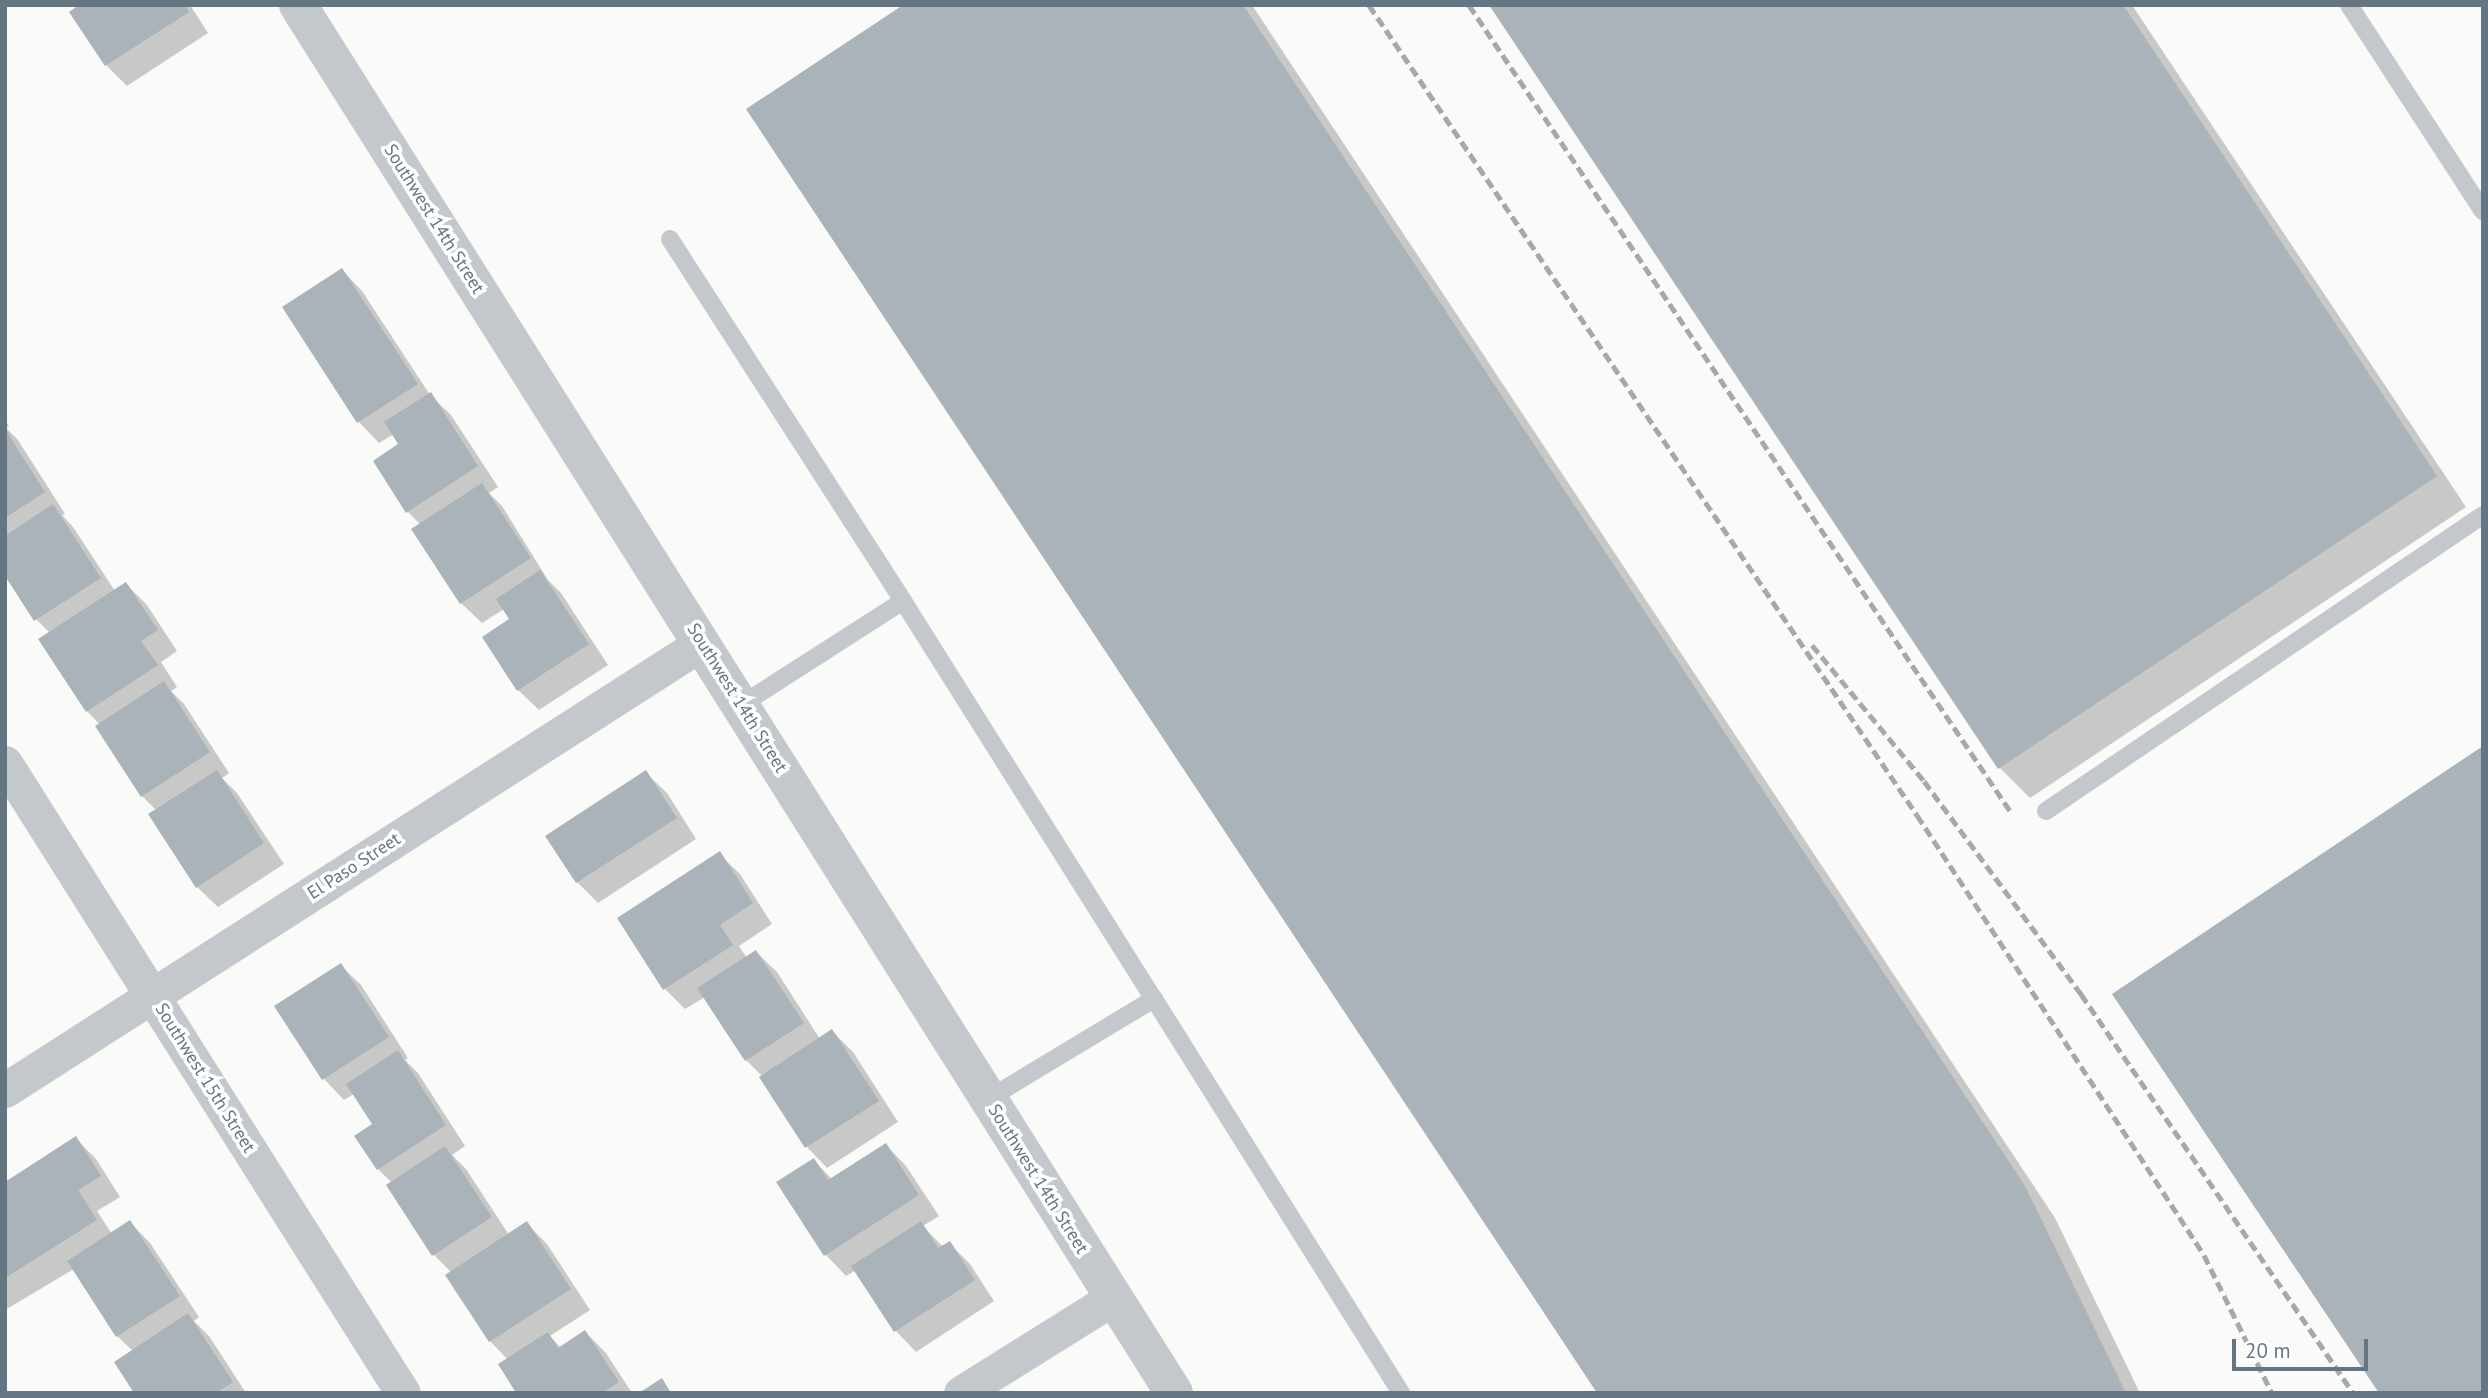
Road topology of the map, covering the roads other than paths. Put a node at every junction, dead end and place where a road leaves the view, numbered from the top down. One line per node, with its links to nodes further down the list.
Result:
1 (299, 5): 7 (street, Southwest 14th Street)
2 (2348, 5): 3 (lane)
3 (2483, 211)
4 (670, 239): 6 (lane)
5 (2483, 515): 10 (lane)
6 (903, 601): 8 (lane); 12 (lane)
7 (702, 643): 8 (street, Southwest 14th Street); 11 (street, El Paso Street)
8 (741, 705): 14 (street, Southwest 14th Street)
9 (5, 763): 11 (street, Southwest 15th Street)
10 (2046, 811)
11 (153, 995): 13 (street, El Paso Street); 16 (street, Southwest 15th Street)
12 (1154, 999): 14 (lane); 19 (lane)
13 (5, 1090)
14 (988, 1099): 15 (street, Southwest 14th Street)
15 (1113, 1298): 17 (street); 18 (street, Southwest 14th Street)
16 (403, 1393)
17 (961, 1393)
18 (1174, 1393)
19 (1401, 1393)

